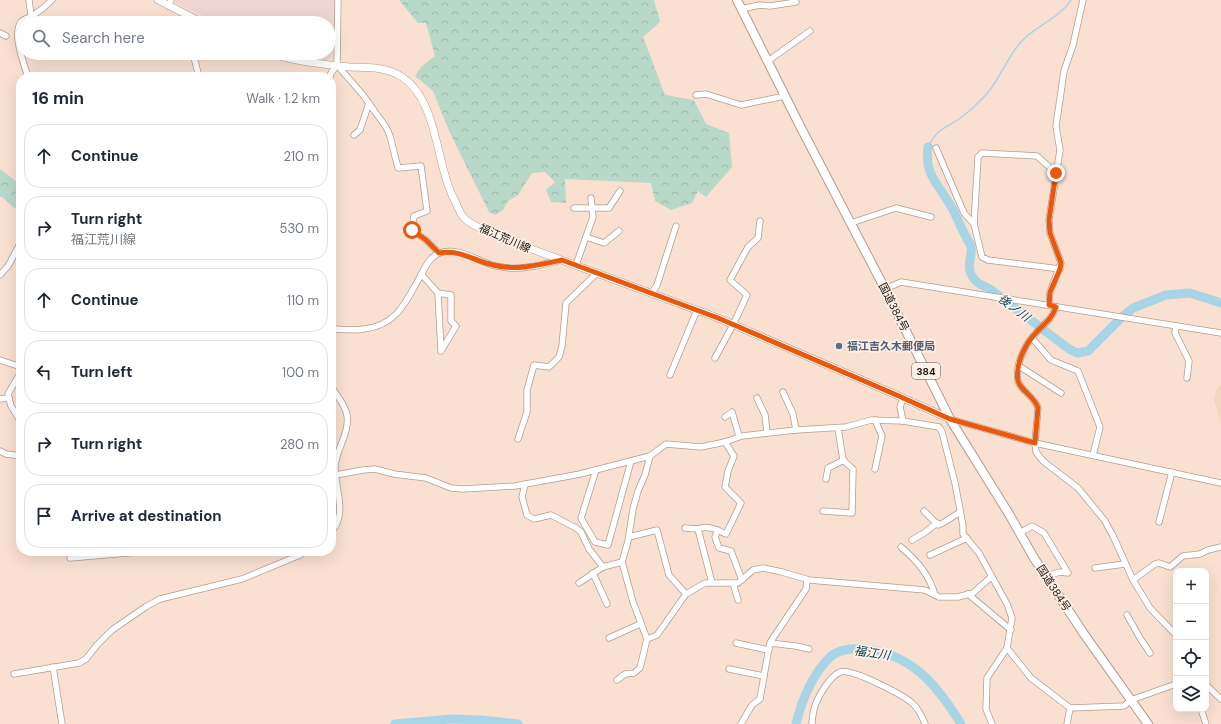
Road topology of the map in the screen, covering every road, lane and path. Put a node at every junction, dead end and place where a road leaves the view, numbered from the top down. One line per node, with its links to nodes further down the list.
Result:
1 (29, 0): 10 (street)
2 (52, 0): 10 (street)
3 (158, 0): 8 (main road)
4 (338, 0): 19 (street)
5 (737, 0): 9 (highway, 国道384号 / 384)
6 (1083, 0): 28 (street)
7 (796, 2): 9 (street)
8 (170, 3): 11 (main road)
9 (741, 9): 18 (highway, 国道384号 / 384)
10 (31, 16)
11 (185, 16)
12 (810, 31): 18 (street)
13 (0, 32): 14 (street)
14 (6, 36)
15 (23, 60): 20 (street)
16 (194, 60): 21 (street)
17 (305, 60): 19 (main road, 福江荒川線)
18 (768, 62): 24 (highway, 国道384号 / 384)
19 (337, 65): 22 (street); 25 (street); 42 (main road, 福江荒川線)
20 (27, 72)
21 (198, 72)
22 (332, 72)
23 (696, 95): 24 (street)
24 (785, 96): 35 (highway, 国道384号 / 384)
25 (369, 103): 26 (street); 41 (street)
26 (354, 135)
27 (936, 148): 36 (street)
28 (1056, 173): 36 (street); 44 (street)
29 (620, 191): 32 (street)
30 (592, 198): 32 (street)
31 (574, 208): 32 (street)
32 (592, 208): 39 (street)
33 (931, 217): 35 (street)
34 (760, 221): 54 (street)
35 (851, 223): 48 (highway, 国道384号 / 384)
36 (974, 224): 44 (street)
37 (676, 226): 50 (street)
38 (619, 231): 39 (street)
39 (586, 237): 43 (street)
40 (16, 251): 47 (street)
41 (439, 253): 42 (street); 46 (street)
42 (562, 260): 43 (main road, 福江荒川線)
43 (576, 265): 45 (main road, 福江荒川線)
44 (1060, 269): 51 (street)
45 (597, 273): 50 (main road, 福江荒川線); 82 (street)
46 (421, 274): 49 (street); 56 (street)
47 (0, 275)
48 (885, 289): 51 (street); 75 (highway, 国道384号 / 384)
49 (438, 293): 49 (street)
50 (652, 293): 53 (main road, 福江荒川線)
51 (1049, 305): 52 (street)
52 (1056, 307): 55 (street); 58 (street)
53 (697, 310): 54 (main road, 福江荒川線); 63 (street)
54 (733, 325): 59 (street); 71 (main road, 福江荒川線)
55 (1176, 326): 57 (street); 64 (street)
56 (336, 329)
57 (1221, 333)
58 (1032, 338): 62 (street); 87 (street)
59 (715, 358)
60 (0, 360): 61 (street)
61 (16, 365)
62 (1019, 366): 67 (street); 84 (street)
63 (670, 375)
64 (1187, 378)
65 (16, 380): 69 (street)
66 (782, 392): 79 (street)
67 (1061, 393)
68 (336, 394): 89 (street)
69 (9, 398): 72 (street); 73 (street)
70 (758, 398): 80 (street)
71 (903, 398): 75 (main road, 福江荒川線); 77 (street)
72 (0, 399)
73 (16, 414)
74 (725, 417): 81 (street)
75 (950, 419): 84 (street); 108 (highway, 国道384号 / 384)
76 (875, 420): 77 (street); 78 (street); 92 (street)
77 (903, 421): 101 (street)
78 (838, 428): 79 (street); 90 (street)
79 (796, 430): 80 (street)
80 (767, 433): 81 (street)
81 (739, 436): 83 (street)
82 (518, 439)
83 (725, 442): 88 (street); 107 (street)
84 (1035, 443): 87 (street); 119 (street)
85 (0, 451): 86 (street)
86 (16, 455)
87 (1093, 455): 94 (street)
88 (650, 456): 91 (street); 109 (street)
89 (336, 458)
90 (844, 460): 96 (street); 100 (street)
91 (631, 461): 93 (street); 93 (street)
92 (875, 469)
93 (596, 470): 98 (street)
94 (1172, 472): 97 (street); 102 (street)
95 (336, 475): 98 (street); 104 (street)
96 (826, 479)
97 (1221, 483)
98 (524, 484): 120 (street)
99 (924, 510): 103 (street)
100 (823, 511)
101 (960, 512): 103 (street); 110 (street)
102 (1159, 522)
103 (936, 524): 111 (street)
104 (336, 526)
105 (685, 528): 106 (street)
106 (698, 528): 107 (street); 129 (street)
107 (718, 530): 125 (street)
108 (1020, 533): 123 (highway, 国道384号 / 384); 123 (street)
109 (629, 537): 118 (street); 131 (street)
110 (967, 538): 114 (street); 124 (street)
111 (912, 540)
112 (901, 547): 133 (street)
113 (1221, 547): 127 (street)
114 (930, 555)
115 (93, 556): 117 (street)
116 (298, 556): 148 (street)
117 (70, 558)
118 (622, 562): 120 (street); 137 (street)
119 (1125, 564): 121 (street); 127 (street)
120 (603, 567): 122 (street)
121 (1095, 568)
122 (594, 573): 128 (street); 135 (street)
123 (1046, 576): 156 (highway, 国道384号 / 384)
124 (992, 577): 132 (street); 138 (street)
125 (742, 580): 126 (street); 130 (street)
126 (807, 580): 133 (street); 143 (street)
127 (1133, 580): 139 (street)
128 (579, 583)
129 (712, 583): 130 (street); 131 (street)
130 (733, 583): 134 (street)
131 (686, 594): 141 (street)
132 (968, 594): 133 (street); 138 (street)
133 (935, 595)
134 (738, 600)
135 (607, 604)
136 (1127, 615): 147 (street)
137 (640, 624): 140 (street); 141 (street)
138 (1011, 630): 144 (street)
139 (1173, 631)
140 (609, 638)
141 (647, 639): 152 (street)
142 (736, 643): 146 (street)
143 (770, 643): 145 (street); 146 (street)
144 (1007, 648): 157 (street); 163 (street)
145 (809, 649)
146 (768, 650): 151 (street)
147 (1150, 653)
148 (53, 667): 150 (street); 159 (street)
149 (729, 670): 151 (street)
150 (14, 674)
151 (764, 676): 160 (street)
152 (617, 680)
153 (1173, 685): 156 (street)
154 (1209, 688): 155 (street)
155 (1221, 699)
156 (1131, 700): 157 (street); 165 (highway, 国道384号 / 384)
157 (1070, 708): 164 (street)
158 (1202, 712): 166 (street)
159 (62, 724)
160 (741, 724)
161 (812, 724): 162 (street)
162 (925, 724)
163 (992, 724)
164 (1067, 724)
165 (1148, 724)
166 (1206, 724)

